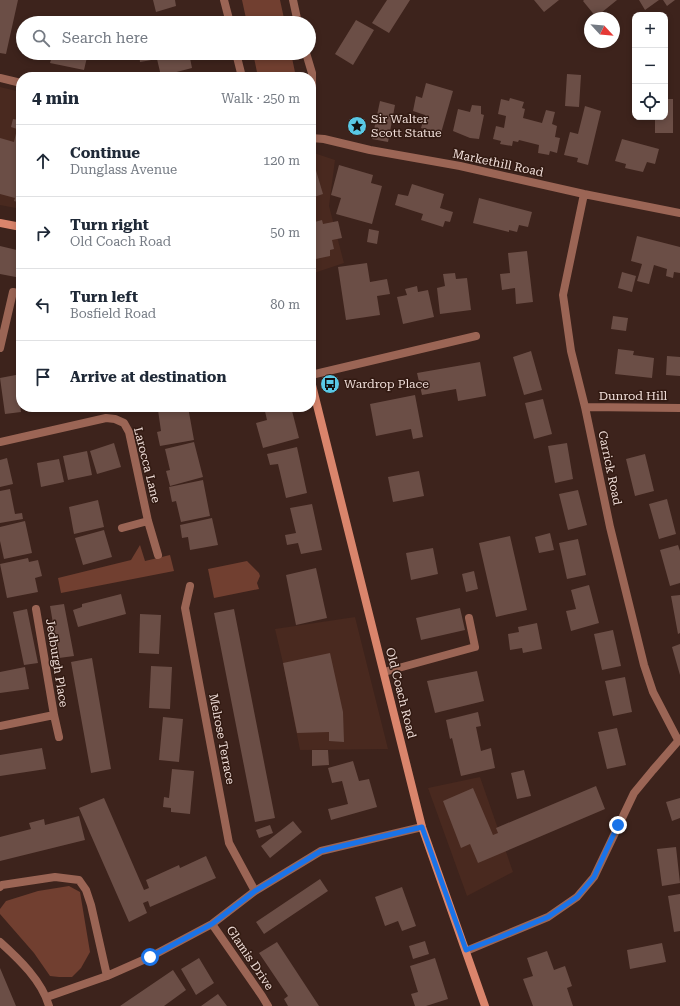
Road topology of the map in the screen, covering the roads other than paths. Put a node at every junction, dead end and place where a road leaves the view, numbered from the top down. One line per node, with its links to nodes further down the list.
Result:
1 (224, 0): 3 (street)
2 (293, 0): 4 (street)
3 (228, 16)
4 (296, 16)
5 (238, 60): 7 (street)
6 (308, 60): 8 (street)
7 (241, 72)
8 (312, 72)
9 (0, 78): 10 (street)
10 (16, 82)
11 (316, 138): 12 (street, Markethill Road)
12 (584, 194): 13 (street, Markethill Road); 21 (street, Carrick Road)
13 (680, 213)
14 (0, 223): 15 (street)
15 (16, 226)
16 (16, 293): 18 (street)
17 (476, 336): 19 (street)
18 (0, 348)
19 (316, 373)
20 (316, 401): 30 (street, Old Coach Road)
21 (585, 407): 22 (street, Dunrod Hill); 34 (street, Carrick Road)
22 (680, 408)
23 (0, 442): 24 (street, Larocca Lane)
24 (148, 521): 25 (street, Larocca Lane); 26 (street, Larocca Lane)
25 (122, 528)
26 (158, 555)
27 (190, 586): 37 (street, Melrose Terrace)
28 (36, 609): 31 (street, Jedburgh Place)
29 (469, 618): 30 (street)
30 (384, 672): 35 (street, Old Coach Road)
31 (54, 715): 32 (street, Jedburgh Place); 33 (street)
32 (0, 726)
33 (59, 737)
34 (679, 740): 40 (street)
35 (422, 827): 37 (street); 40 (street, Old Coach Road)
36 (0, 887): 41 (street)
37 (255, 891): 38 (street)
38 (212, 924): 41 (street); 44 (street, Glamis Drive)
39 (0, 942): 42 (street)
40 (466, 950): 45 (street, Old Coach Road)
41 (107, 976): 42 (street)
42 (46, 997): 43 (street)
43 (49, 1006)
44 (268, 1006)
45 (485, 1006)

